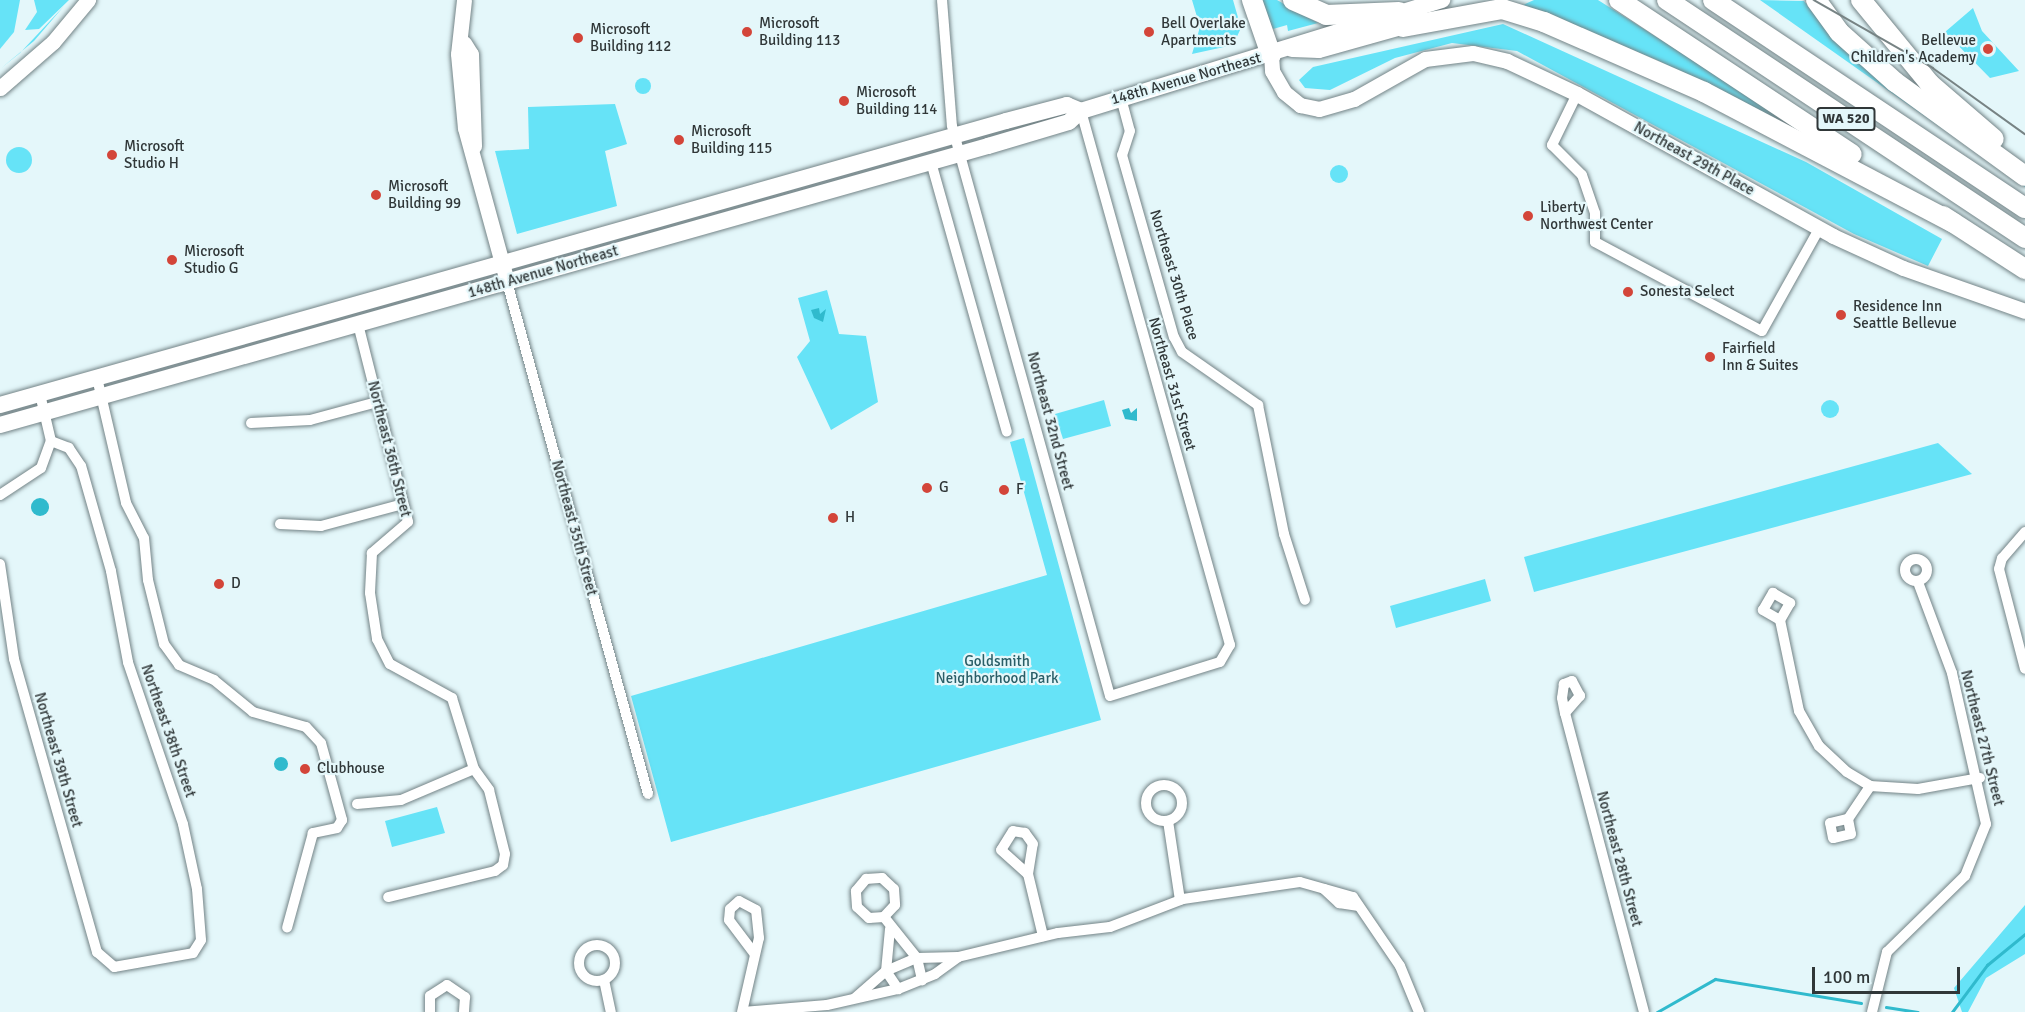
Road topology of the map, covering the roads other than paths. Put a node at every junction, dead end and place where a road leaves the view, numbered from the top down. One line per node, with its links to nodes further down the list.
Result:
1 (88, 0): 16 (street)
2 (464, 0): 30 (street)
3 (942, 0): 20 (street, Northeast 32nd Street)
4 (1252, 0): 15 (highway)
5 (1293, 0): 14 (highway)
6 (1442, 0): 14 (main road, 148th Avenue Northeast)
7 (1497, 0): 14 (main road, 148th Avenue Northeast)
8 (1619, 0): 27 (highway)
9 (1667, 0): 29 (highway, WA 520)
10 (1713, 0): 23 (highway, WA 520)
11 (1738, 0): 23 (highway)
12 (1816, 0): 25 (highway)
13 (1861, 0): 24 (highway)
14 (1401, 20): 15 (main road, 148th Avenue Northeast); 27 (highway)
15 (1271, 55): 17 (street, Northeast 29th Place); 18 (main road, 148th Avenue Northeast)
16 (0, 88)
17 (1577, 94): 28 (street, Northeast 29th Place); 28 (street)
18 (1121, 98): 19 (main road, 148th Avenue Northeast); 51 (street, Northeast 30th Place)
19 (1081, 111): 20 (main road, 148th Avenue Northeast); 21 (main road, 148th Avenue Northeast); 54 (street, Northeast 31st Street)
20 (955, 134): 21 (street, Northeast 32nd Street); 30 (main road, 148th Avenue Northeast)
21 (961, 153): 22 (main road, 148th Avenue Northeast); 54 (street, Northeast 32nd Street)
22 (931, 162): 32 (main road, 148th Avenue Northeast); 43 (street)
23 (1958, 162): 26 (highway, WA 520)
24 (2025, 162)
25 (2025, 176)
26 (2025, 208)
27 (1953, 223): 31 (highway)
28 (1819, 229): 33 (street, Northeast 29th Place)
29 (2025, 238)
30 (501, 261): 32 (street, Northeast 35th Street); 35 (main road, 148th Avenue Northeast)
31 (2025, 269)
32 (507, 282): 34 (main road, 148th Avenue Northeast); 59 (street, Northeast 35th Street)
33 (2025, 311)
34 (358, 324): 37 (main road, 148th Avenue Northeast); 38 (street, Northeast 36th Street)
35 (97, 378): 36 (main road, 148th Avenue Northeast); 37 (street)
36 (40, 394): 39 (main road, 148th Avenue Northeast); 40 (street)
37 (102, 396): 40 (main road, 148th Avenue Northeast); 67 (street)
38 (377, 402): 41 (street); 46 (street, Northeast 36th Street)
39 (0, 405)
40 (44, 412): 42 (main road, 148th Avenue Northeast); 44 (street)
41 (251, 423)
42 (0, 424)
43 (1007, 432)
44 (51, 441): 45 (street); 73 (street, Northeast 38th Street)
45 (0, 495)
46 (403, 504): 47 (street); 56 (street, Northeast 36th Street)
47 (280, 524)
48 (2025, 532): 53 (street)
49 (0, 564): 73 (street, Northeast 39th Street)
50 (1918, 582): 57 (street, Northeast 27th Street)
51 (1305, 600)
52 (1780, 620): 58 (street)
53 (2025, 669)
54 (1110, 696)
55 (1565, 713): 84 (street, Northeast 28th Street)
56 (474, 769): 60 (street); 64 (street, Northeast 36th Street)
57 (1980, 778): 58 (street); 85 (street, Northeast 27th Street)
58 (1870, 786): 61 (street)
59 (648, 795)
60 (357, 804)
61 (1848, 819)
62 (1168, 820): 65 (street)
63 (1028, 874): 69 (street)
64 (388, 897)
65 (1180, 900): 69 (street); 83 (street)
66 (884, 917): 68 (street)
67 (287, 928)
68 (890, 929): 72 (street); 74 (street)
69 (1043, 936): 71 (street)
70 (754, 953): 82 (street)
71 (958, 957): 72 (street); 76 (street)
72 (917, 958): 74 (street); 76 (street)
73 (102, 960)
74 (886, 971): 77 (street); 78 (street)
75 (604, 980): 81 (street)
76 (922, 980): 77 (street)
77 (897, 989): 78 (street)
78 (855, 998): 82 (street)
79 (430, 1012): 80 (street)
80 (464, 1012)
81 (611, 1012)
82 (742, 1012)
83 (1419, 1012)
84 (1644, 1012)
85 (1872, 1012)

